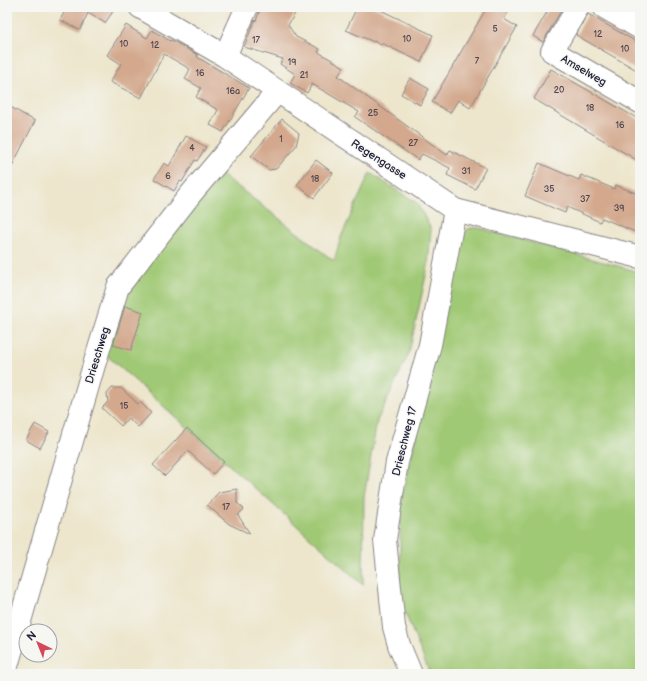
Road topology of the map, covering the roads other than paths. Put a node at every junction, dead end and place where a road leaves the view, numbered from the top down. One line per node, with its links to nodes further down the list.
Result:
1 (140, 7): 6 (street, Regengasse)
2 (247, 7): 6 (street)
3 (578, 7): 8 (street, Amselweg)
4 (604, 7): 5 (street)
5 (640, 28)
6 (225, 56): 7 (street, Regengasse)
7 (277, 92): 9 (street, Regengasse); 11 (street, Drieschweg)
8 (640, 102)
9 (455, 210): 10 (street, Regengasse); 12 (street, Drieschweg 17)
10 (640, 258)
11 (7, 666)
12 (411, 674)

